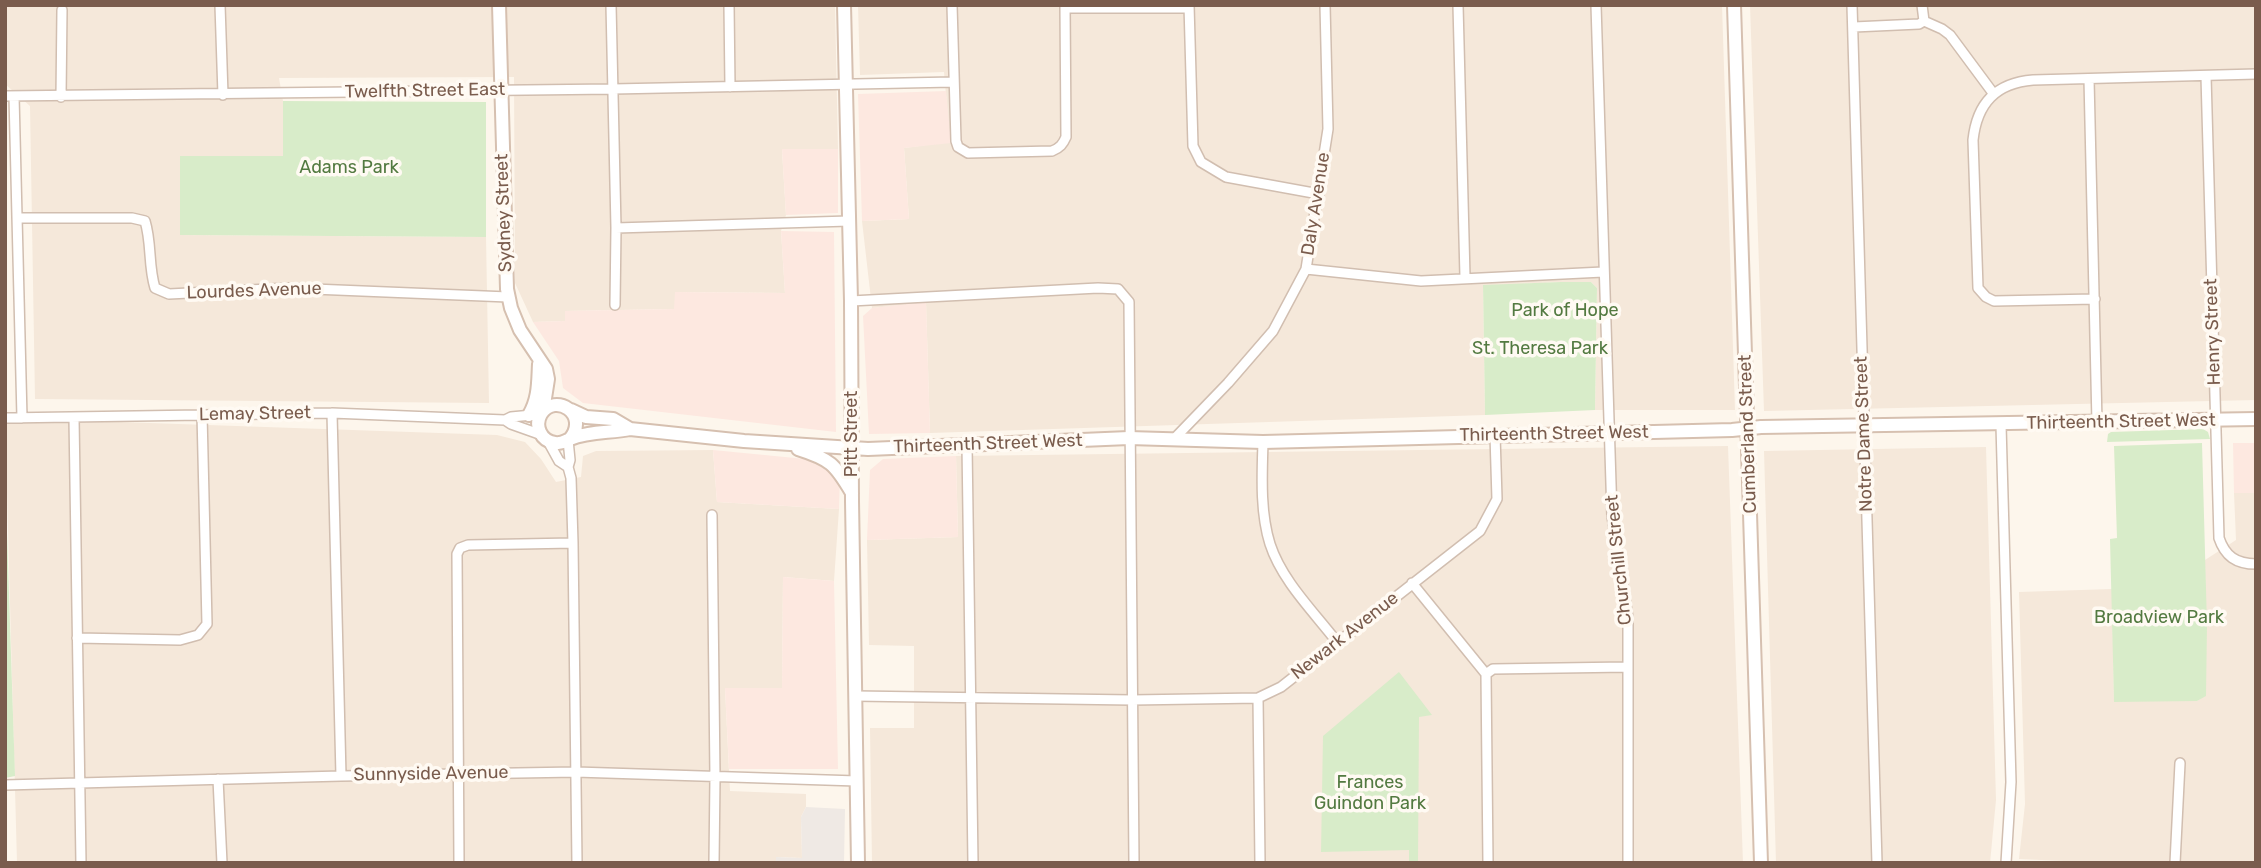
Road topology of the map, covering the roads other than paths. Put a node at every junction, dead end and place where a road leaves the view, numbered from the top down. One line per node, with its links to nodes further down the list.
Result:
1 (220, 5): 27 (street)
2 (499, 5): 24 (street, Sydney Street)
3 (611, 5): 25 (street)
4 (729, 5): 23 (street)
5 (844, 5): 22 (street, Pitt Street)
6 (952, 5): 21 (street)
7 (1325, 5): 30 (street, Daly Avenue)
8 (1458, 5): 36 (street)
9 (1596, 5): 35 (street, Churchill Street)
10 (1734, 5): 54 (street, Cumberland Street)
11 (1852, 5): 17 (street, Notre Dame Street)
12 (1922, 5): 16 (street)
13 (1189, 6): 14 (street); 30 (street)
14 (1065, 7): 21 (street)
15 (62, 10): 29 (street)
16 (1924, 21): 17 (street); 26 (street)
17 (1854, 27): 53 (street, Notre Dame Street)
18 (2256, 74): 19 (street)
19 (2206, 76): 20 (street); 50 (street, Henry Street)
20 (2089, 79): 26 (street); 38 (street)
21 (953, 82): 22 (street, Twelfth Street East)
22 (846, 85): 23 (street, Twelfth Street East); 32 (street, Pitt Street)
23 (730, 87): 25 (street, Twelfth Street East)
24 (501, 89): 25 (street, Twelfth Street East); 27 (street, Twelfth Street East); 37 (street, Sydney Street)
25 (613, 89): 33 (street)
26 (1993, 93): 38 (street)
27 (223, 95): 29 (street, Twelfth Street East)
28 (10, 96): 29 (street, Twelfth Street East); 31 (street)
29 (61, 96)
30 (1319, 194): 34 (street, Daly Avenue)
31 (18, 218): 37 (street, Lourdes Avenue); 46 (street)
32 (849, 221): 33 (street); 39 (street, Pitt Street)
33 (616, 228): 40 (street)
34 (1306, 269): 36 (street); 61 (street, Daly Avenue)
35 (1603, 272): 36 (street); 56 (street, Churchill Street)
36 (1465, 277)
37 (508, 297): 43 (street, Sydney Street)
38 (2095, 299): 51 (street)
39 (851, 301): 59 (street); 65 (street, Pitt Street)
40 (615, 305)
41 (570, 410): 43 (street); 55 (street); 60 (street)
42 (332, 413): 44 (street, Lemay Street); 49 (street, Lemay Street); 83 (street)
43 (538, 413): 49 (street, Lemay Street); 58 (street)
44 (202, 414): 47 (street, Lemay Street); 72 (street)
45 (5, 418): 46 (street, Lemay Street)
46 (22, 418): 47 (street, Lemay Street)
47 (74, 418): 72 (street)
48 (2256, 419): 50 (street, Thirteenth Street West)
49 (505, 420): 58 (street, Lemay Street)
50 (2215, 420): 51 (street, Thirteenth Street West); 70 (street, Henry Street)
51 (2097, 423): 52 (street, Thirteenth Street West)
52 (2001, 425): 53 (street, Thirteenth Street West); 102 (street)
53 (1864, 426): 54 (street, Thirteenth Street West); 101 (street, Notre Dame Street)
54 (1749, 428): 56 (street, Thirteenth Street West); 100 (street, Cumberland Street)
55 (630, 429): 60 (street); 63 (street)
56 (1609, 433): 57 (street, Thirteenth Street West); 74 (street, Churchill Street)
57 (1495, 435): 62 (street, Thirteenth Street West); 71 (street, Newark Avenue)
58 (545, 438): 60 (street); 66 (street)
59 (1129, 438): 61 (street, Thirteenth Street West); 64 (street, Thirteenth Street West); 79 (street)
60 (569, 439): 66 (street)
61 (1172, 440): 62 (street, Thirteenth Street West)
62 (1263, 442): 73 (street)
63 (778, 443): 65 (street, Thirteenth Street West); 67 (street)
64 (967, 445): 65 (street, Thirteenth Street West); 77 (street)
65 (853, 448): 67 (street, Pitt Street)
66 (568, 467): 69 (street)
67 (852, 493): 76 (street, Pitt Street)
68 (712, 515): 84 (street)
69 (573, 543): 81 (street); 82 (street)
70 (2256, 564)
71 (1412, 583): 73 (street, Newark Avenue); 75 (street)
72 (77, 639): 87 (street)
73 (1338, 642): 78 (street, Newark Avenue)
74 (1627, 667): 75 (street); 99 (street, Churchill Street)
75 (1486, 674): 98 (street)
76 (855, 696): 77 (street); 86 (street, Pitt Street)
77 (972, 696): 79 (street); 95 (street)
78 (1258, 698): 79 (street); 97 (street)
79 (1132, 700): 96 (street)
80 (2180, 763): 103 (street)
81 (576, 772): 82 (street, Sunnyside Avenue); 84 (street, Sunnyside Avenue); 92 (street)
82 (458, 773): 83 (street, Sunnyside Avenue); 91 (street)
83 (341, 776): 85 (street, Sunnyside Avenue)
84 (715, 777): 86 (street, Sunnyside Avenue); 93 (street)
85 (218, 779): 87 (street, Sunnyside Avenue); 90 (street)
86 (857, 781): 94 (street, Pitt Street)
87 (80, 783): 88 (street, Sunnyside Avenue); 89 (street)
88 (5, 785)
89 (81, 863)
90 (222, 863)
91 (459, 863)
92 (578, 863)
93 (714, 863)
94 (858, 863)
95 (973, 863)
96 (1133, 863)
97 (1260, 863)
98 (1488, 863)
99 (1628, 863)
100 (1761, 863)
101 (1877, 863)
102 (2006, 863)
103 (2175, 863)

